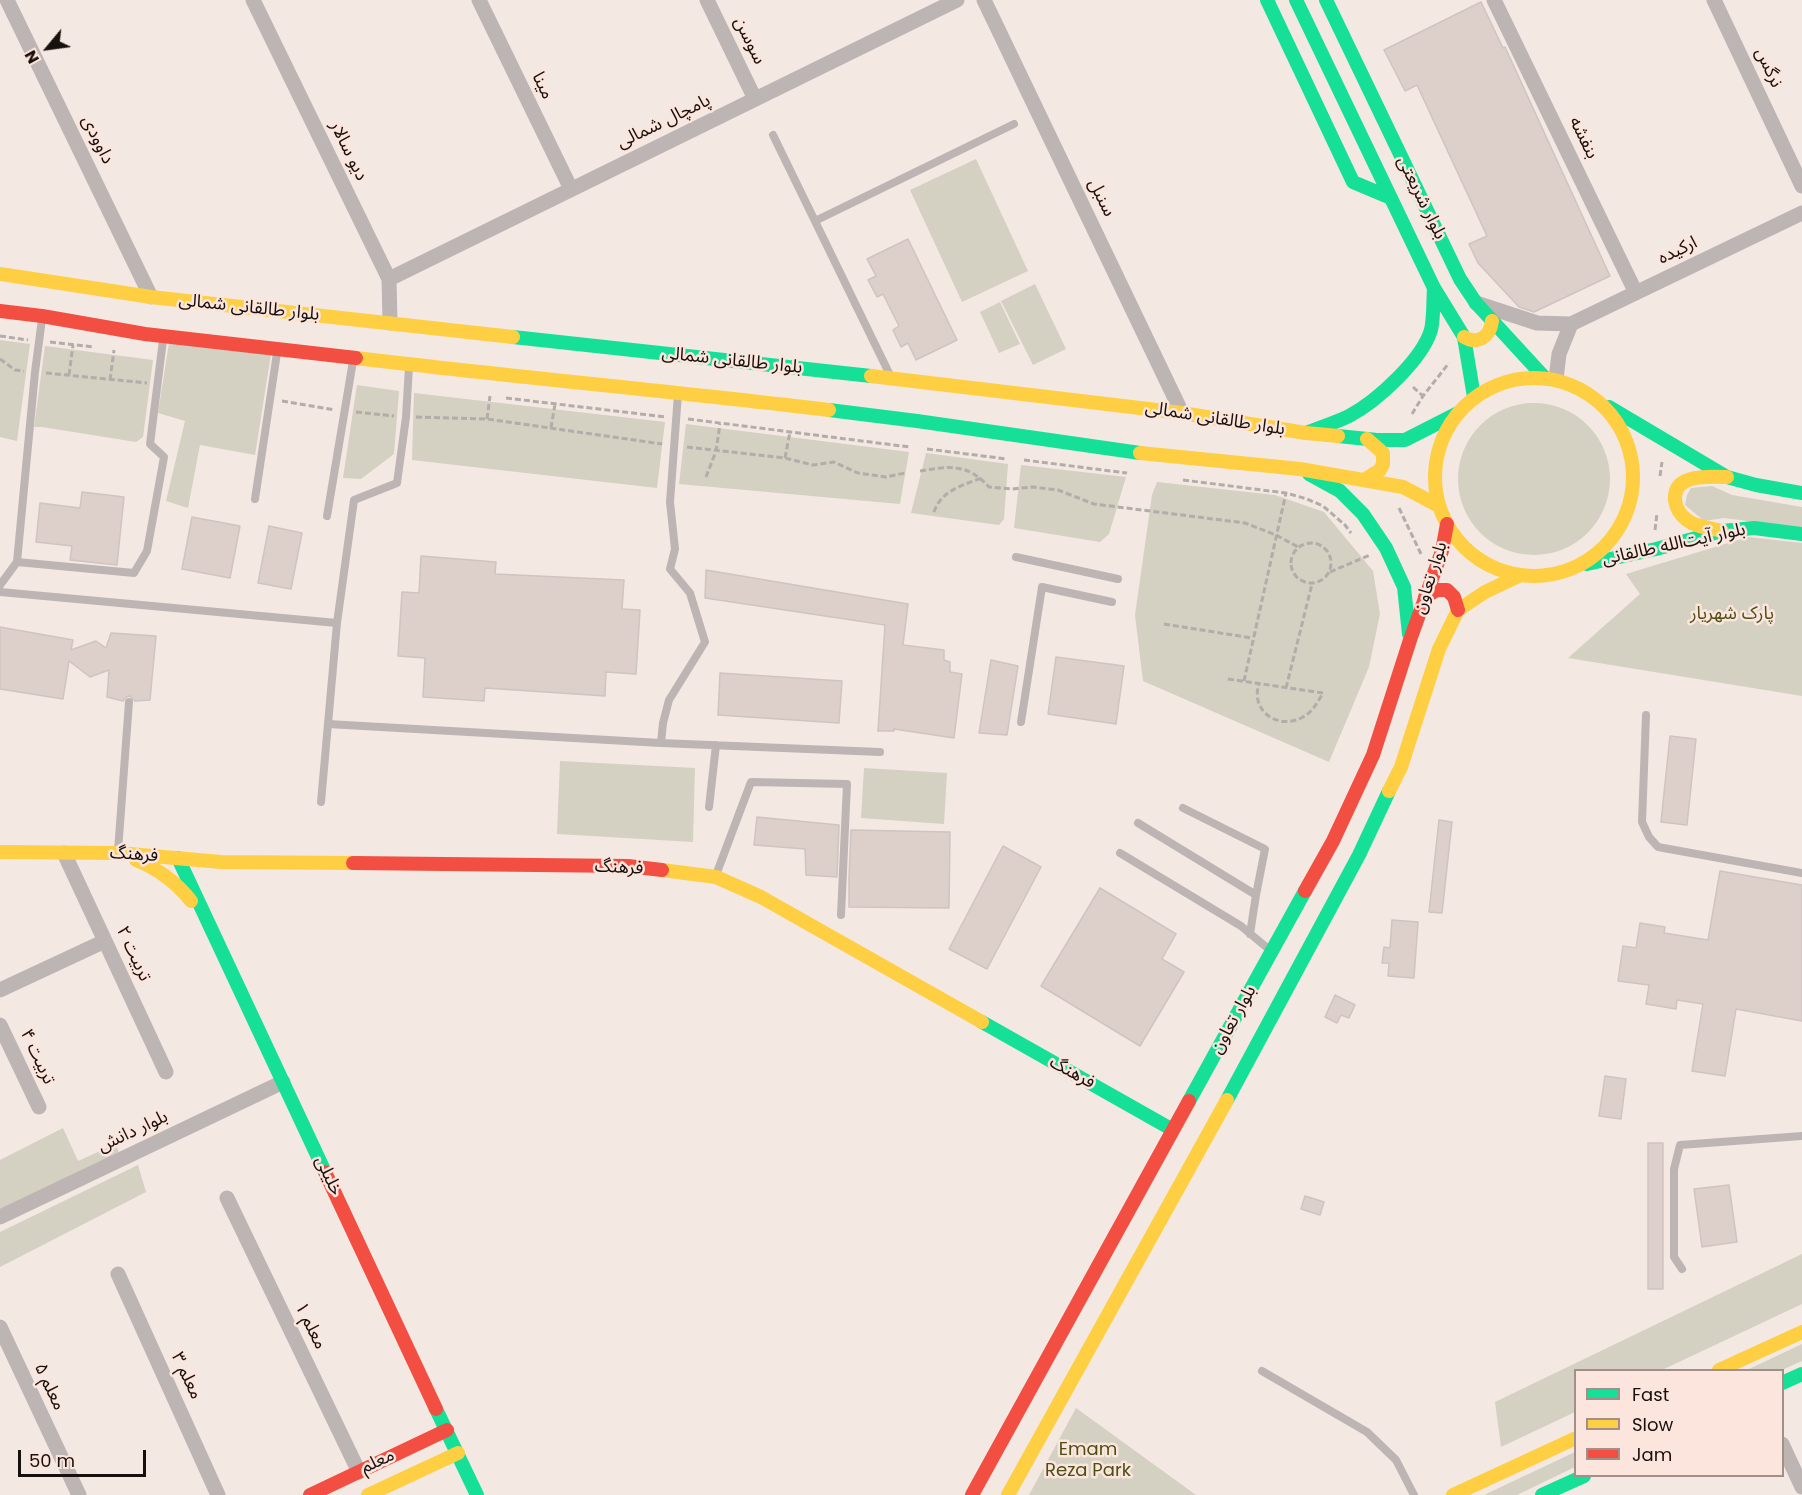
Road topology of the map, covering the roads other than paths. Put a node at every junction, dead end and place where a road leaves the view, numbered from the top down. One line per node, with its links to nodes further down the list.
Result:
1 (7, 0): 25 (street, داوودی)
2 (253, 0): 22 (street, دیو سالار)
3 (478, 0): 16 (street, مینا)
4 (707, 0): 12 (street, سوسن)
5 (957, 0): 12 (street, پامچال شمالی)
6 (984, 0): 42 (street, سنبل)
7 (1267, 0): 17 (main road)
8 (1296, 0): 17 (main road, بلوار شریعتی)
9 (1326, 0): 26 (main road, بلوار شریعتی)
10 (1494, 0): 24 (street, بنفشه)
11 (1714, 0): 15 (street, نرگس)
12 (755, 99): 16 (street, پامچال شمالی)
13 (1014, 124): 19 (lane)
14 (773, 135): 19 (lane)
15 (1802, 186)
16 (571, 189): 22 (street, پامچال شمالی)
17 (1391, 198): 23 (main road, بلوار شریعتی)
18 (1802, 213): 24 (street, ارکیده)
19 (815, 221): 37 (lane)
20 (0, 274): 21 (main road, بلوار طالقانی شمالی)
21 (15, 276): 25 (main road, بلوار طالقانی شمالی); 27 (main road)
22 (389, 279): 30 (street, دیو سالار)
23 (1434, 288): 33 (main road, بلوار شریعتی); 44 (main road)
24 (1636, 293): 31 (street, ارکیده)
25 (152, 297): 30 (main road, بلوار طالقانی شمالی)
26 (1476, 303): 29 (main road, بلوار شریعتی); 31 (street, ارکیده)
27 (8, 305): 28 (main road, بلوار طالقانی شمالی)
28 (42, 316): 32 (main road, بلوار طالقانی شمالی); 57 (lane)
29 (1492, 321): 33 (main road); 38 (main road, بلوار شریعتی)
30 (390, 323): 37 (main road, بلوار طالقانی شمالی)
31 (1571, 324): 38 (street)
32 (164, 336): 34 (main road, بلوار طالقانی شمالی); 57 (lane)
33 (1464, 338): 40 (main road, بلوار شریعتی)
34 (278, 349): 35 (main road, بلوار طالقانی شمالی); 50 (lane)
35 (354, 358): 36 (main road, بلوار طالقانی شمالی); 52 (lane)
36 (409, 365): 39 (main road, بلوار طالقانی شمالی); 66 (lane)
37 (892, 378): 42 (main road, بلوار طالقانی شمالی)
38 (1550, 378): 40 (main road); 41 (main road)
39 (678, 392): 46 (main road, بلوار طالقانی شمالی); 72 (lane)
40 (1474, 397): 43 (main road)
41 (1601, 403): 47 (main road); 58 (main road)
42 (1182, 413): 44 (main road, بلوار طالقانی شمالی)
43 (1458, 413): 45 (main road, بلوار طالقانی شمالی); 51 (main road)
44 (1306, 433): 45 (main road, بلوار طالقانی شمالی)
45 (1367, 439): 48 (main road)
46 (1300, 469): 48 (main road, بلوار طالقانی شمالی); 67 (main road)
47 (1727, 477): 49 (main road); 54 (main road)
48 (1364, 480): 51 (main road, بلوار طالقانی شمالی)
49 (1802, 493)
50 (255, 500)
51 (1439, 506): 53 (main road)
52 (327, 516)
53 (1447, 524): 59 (main road); 63 (main road, بلوار تعاون)
54 (1722, 531): 55 (main road, بلوار آیت‌الله طالقانی); 58 (main road, بلوار آیت‌الله طالقانی)
55 (1802, 534)
56 (1016, 557): 60 (lane)
57 (17, 562): 61 (lane)
58 (1581, 565): 59 (main road)
59 (1521, 575): 65 (main road, بلوار تعاون)
60 (1118, 579)
61 (0, 585)
62 (0, 592): 66 (lane)
63 (1425, 597): 65 (main road); 67 (main road, بلوار تعاون)
64 (1112, 602): 70 (lane)
65 (1458, 610): 115 (main road, بلوار تعاون)
66 (337, 624): 71 (lane)
67 (1410, 640): 93 (main road, بلوار تعاون)
68 (129, 702): 81 (lane)
69 (1646, 715): 85 (lane)
70 (1021, 722)
71 (328, 724): 72 (lane); 75 (lane)
72 (661, 743): 73 (lane)
73 (716, 745): 74 (lane); 76 (lane)
74 (880, 752)
75 (321, 802)
76 (709, 807)
77 (1183, 808): 88 (lane)
78 (1137, 823): 88 (lane)
79 (0, 852): 80 (main road, فرهنگ)
80 (64, 853): 81 (main road, فرهنگ); 92 (street, تربیت ۲)
81 (118, 853): 83 (main road, فرهنگ); 90 (main road)
82 (1120, 853): 91 (lane)
83 (178, 858): 84 (main road, فرهنگ); 87 (main road, خلیلی)
84 (221, 862): 86 (main road, فرهنگ); 87 (main road)
85 (1802, 873)
86 (716, 877): 89 (lane); 99 (main road, فرهنگ)
87 (201, 886): 90 (main road, خلیلی)
88 (1256, 894): 91 (lane)
89 (841, 915)
90 (214, 934): 97 (main road, خلیلی)
91 (1250, 934): 93 (lane)
92 (105, 941): 94 (street); 96 (street, تربیت ۲)
93 (1272, 952): 99 (main road, بلوار تعاون)
94 (0, 990)
95 (0, 1025): 98 (street, تربیت ۴)
96 (166, 1072)
97 (283, 1082): 102 (street, بلوار دانش); 111 (main road, خلیلی)
98 (39, 1107)
99 (1173, 1130): 115 (main road, بلوار تعاون)
100 (1802, 1136): 103 (lane)
101 (227, 1198): 116 (street, معلم ۱)
102 (0, 1217)
103 (1682, 1269)
104 (118, 1274): 120 (street, معلم ۳)
105 (0, 1327): 119 (street, معلم ۵)
106 (1802, 1332): 107 (main road)
107 (1723, 1369)
108 (1262, 1371): 126 (lane)
109 (1802, 1374): 110 (main road)
110 (1784, 1382)
111 (447, 1430): 114 (main road, خلیلی); 116 (main road, معلم)
112 (1574, 1438): 127 (main road)
113 (1784, 1448): 118 (street)
114 (458, 1454): 122 (main road, معلم); 123 (main road, خلیلی)
115 (1010, 1460): 124 (main road, بلوار تعاون); 125 (main road, بلوار تعاون)
116 (359, 1472): 121 (main road, معلم)
117 (1582, 1477): 128 (main road)
118 (1802, 1486)
119 (79, 1495)
120 (218, 1495)
121 (310, 1495)
122 (368, 1495)
123 (477, 1495)
124 (972, 1495)
125 (1008, 1495)
126 (1414, 1495)
127 (1453, 1495)
128 (1542, 1495)

